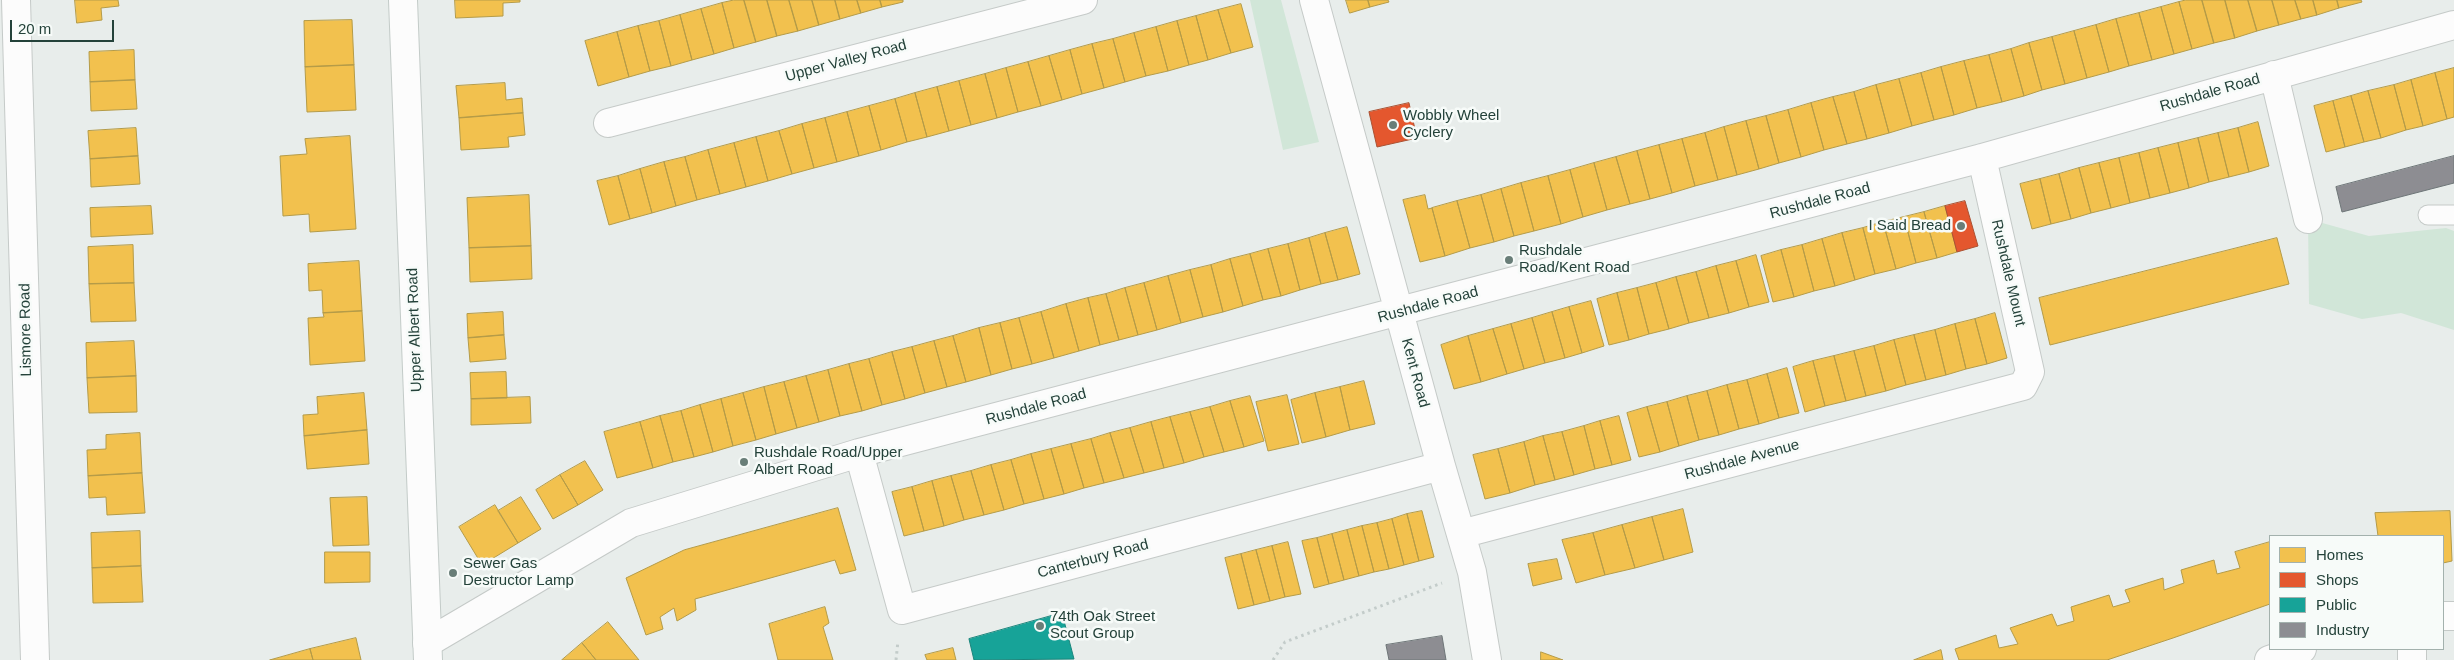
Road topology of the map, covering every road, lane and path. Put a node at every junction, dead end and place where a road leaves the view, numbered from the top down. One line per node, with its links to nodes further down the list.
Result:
1 (16, 0): 20 (street, Lismore Road)
2 (403, 0): 19 (street, Upper Albert Road)
3 (1083, 0): 7 (street, Upper Valley Road)
4 (1314, 0): 12 (street, Kent Road)
5 (2454, 25): 6 (street, Rushdale Road)
6 (2274, 75): 8 (street, Rushdale Road); 11 (street)
7 (608, 123)
8 (1982, 158): 12 (street, Rushdale Road); 13 (street, Rushdale Mount)
9 (2428, 215): 10 (lane)
10 (2454, 215)
11 (2308, 218)
12 (1399, 313): 14 (street, Rushdale Road); 15 (street, Kent Road)
13 (2023, 386): 16 (street, Rushdale Avenue)
14 (859, 453): 15 (street, Canterbury Road); 19 (street, Rushdale Road)
15 (1440, 466): 16 (street, Kent Road)
16 (1461, 534): 17 (street, Kent Road)
17 (1472, 572): 21 (path); 22 (street, Kent Road)
18 (2299, 650): 23 (street)
19 (427, 652)
20 (35, 660)
21 (1273, 660)
22 (1487, 660)
23 (2269, 660)

